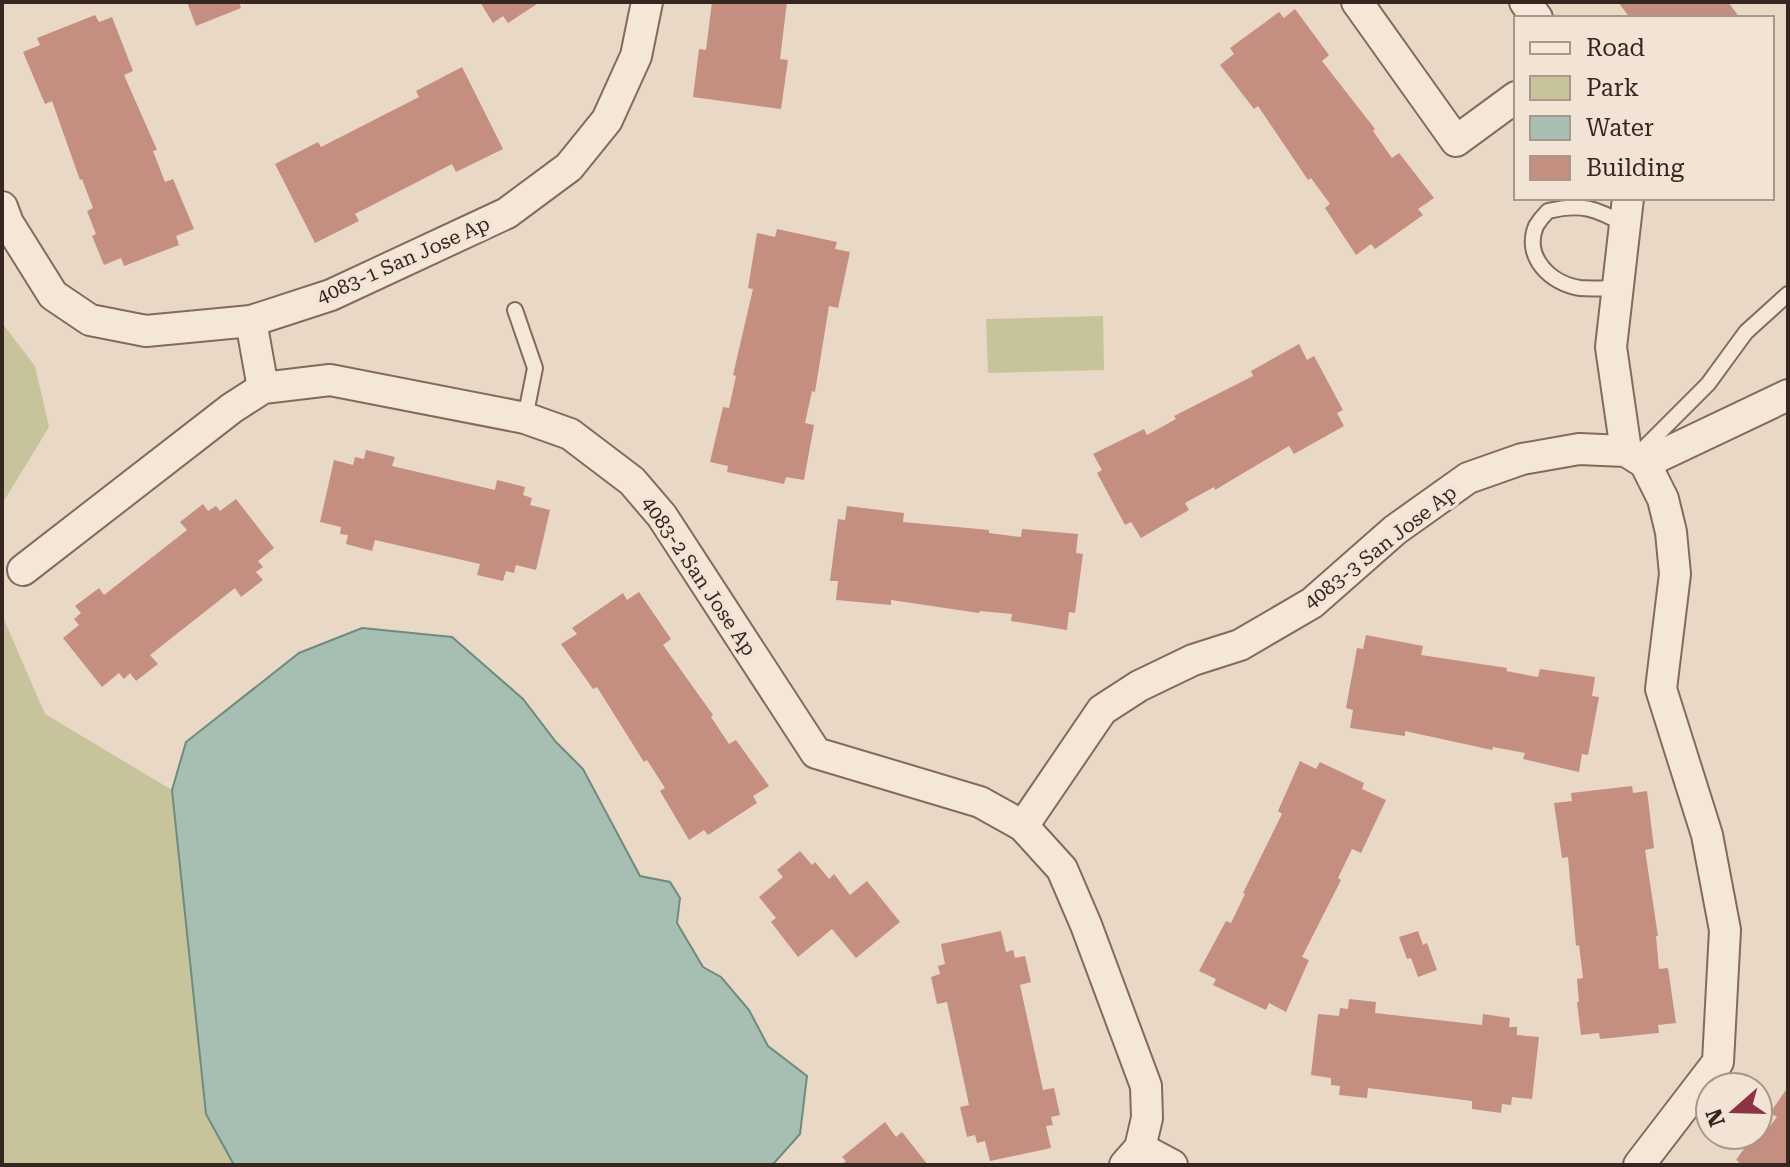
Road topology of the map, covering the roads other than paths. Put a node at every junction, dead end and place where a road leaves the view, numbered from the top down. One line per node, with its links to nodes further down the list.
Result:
1 (647, 2): 9 (street, 4083-1 San Jose Ap)
2 (1357, 2): 3 (street)
3 (1514, 98)
4 (2, 207): 9 (street, 4083-1 San Jose Ap)
5 (1627, 212): 6 (street); 6 (lane)
6 (1618, 288): 13 (street)
7 (1788, 294): 13 (lane)
8 (515, 310): 12 (lane)
9 (251, 321): 10 (street)
10 (263, 388): 12 (street, 4083-2 San Jose Ap); 14 (street, 4083-2 San Jose Ap)
11 (1788, 395): 13 (street)
12 (525, 418): 15 (street, 4083-2 San Jose Ap)
13 (1636, 457): 15 (street, 4083-3 San Jose Ap); 18 (street)
14 (23, 570)
15 (1023, 826): 16 (street, 4083-2 San Jose Ap)
16 (1133, 1157): 17 (street)
17 (1172, 1165)
18 (1639, 1165)

